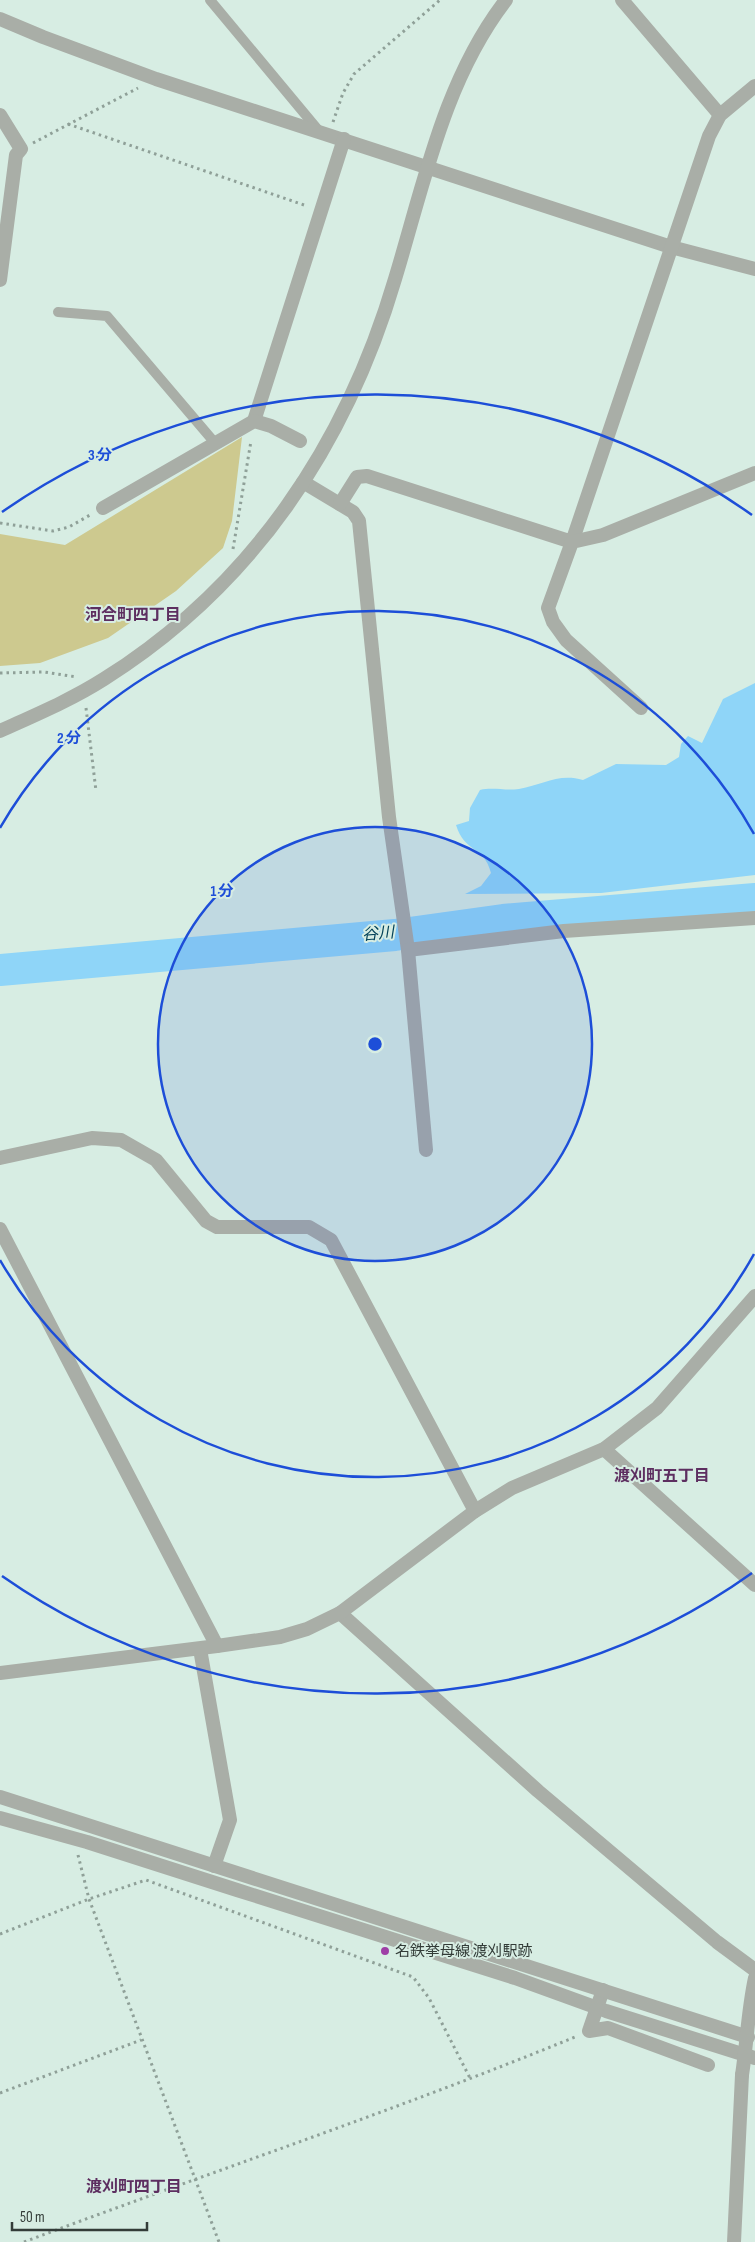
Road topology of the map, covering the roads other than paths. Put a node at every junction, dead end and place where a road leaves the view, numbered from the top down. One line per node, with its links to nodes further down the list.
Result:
1 (210, 0): 8 (lane)
2 (506, 0): 10 (street)
3 (622, 0): 7 (street)
4 (0, 19): 8 (street)
5 (755, 86): 7 (street)
6 (0, 115): 13 (street)
7 (720, 115): 11 (street)
8 (324, 133): 9 (street)
9 (344, 139): 10 (street); 15 (street)
10 (428, 167): 11 (street); 19 (street)
11 (671, 247): 12 (street); 22 (street)
12 (755, 269)
13 (0, 280)
14 (58, 312): 17 (lane)
15 (254, 421): 16 (street); 17 (street)
16 (300, 441)
17 (215, 443): 21 (street)
18 (755, 472): 22 (street)
19 (303, 482): 20 (street); 24 (street)
20 (340, 504): 22 (street); 26 (street)
21 (103, 508)
22 (572, 542): 23 (street)
23 (641, 708)
24 (0, 731)
25 (755, 918): 26 (street)
26 (408, 947): 27 (street)
27 (426, 1150)
28 (0, 1158): 32 (street)
29 (0, 1229): 35 (street)
30 (755, 1296): 31 (street)
31 (604, 1450): 32 (street); 33 (street)
32 (475, 1511): 34 (street)
33 (755, 1585)
34 (340, 1612): 35 (street); 41 (street)
35 (217, 1646): 36 (street)
36 (200, 1649): 37 (street); 40 (street)
37 (0, 1672)
38 (0, 1797): 40 (street)
39 (0, 1818): 44 (street)
40 (214, 1866): 43 (street)
41 (755, 1970)
42 (755, 1978): 45 (street)
43 (603, 1990): 44 (street); 45 (street)
44 (597, 2008): 46 (street); 47 (street)
45 (752, 2038): 46 (street)
46 (750, 2057): 48 (street)
47 (708, 2065)
48 (734, 2242)

